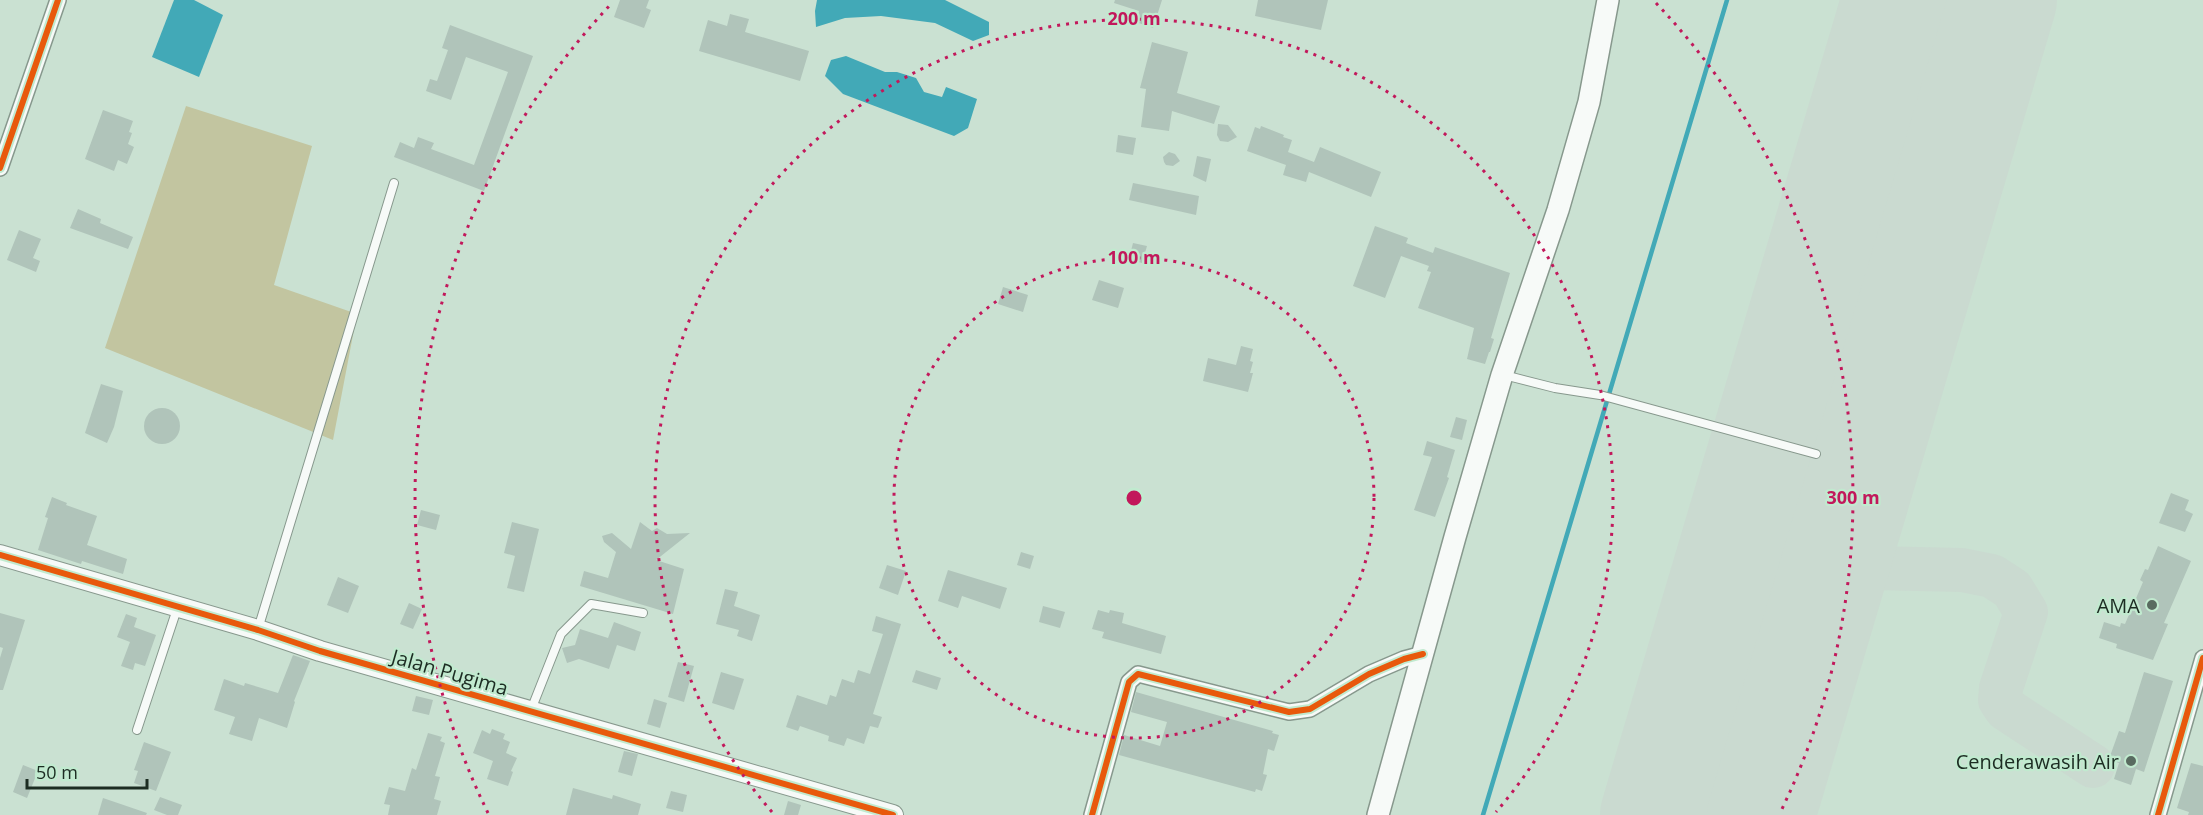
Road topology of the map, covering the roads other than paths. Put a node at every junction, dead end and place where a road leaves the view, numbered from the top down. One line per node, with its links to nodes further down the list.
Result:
1 (58, 0): 3 (street)
2 (1608, 0): 5 (main road)
3 (0, 168)
4 (394, 183): 10 (lane)
5 (1502, 375): 6 (lane); 11 (main road)
6 (1816, 453)
7 (0, 555): 8 (street, Jalan Pugima)
8 (178, 607): 10 (street, Jalan Pugima); 14 (lane)
9 (643, 613): 13 (lane)
10 (258, 630): 13 (street, Jalan Pugima)
11 (1423, 654): 17 (street); 18 (main road)
12 (2203, 658): 19 (street)
13 (531, 712): 15 (street, Jalan Pugima)
14 (137, 730)
15 (872, 812): 16 (street, Jalan Pugima)
16 (893, 815)
17 (1092, 815)
18 (1378, 815)
19 (2158, 815)

